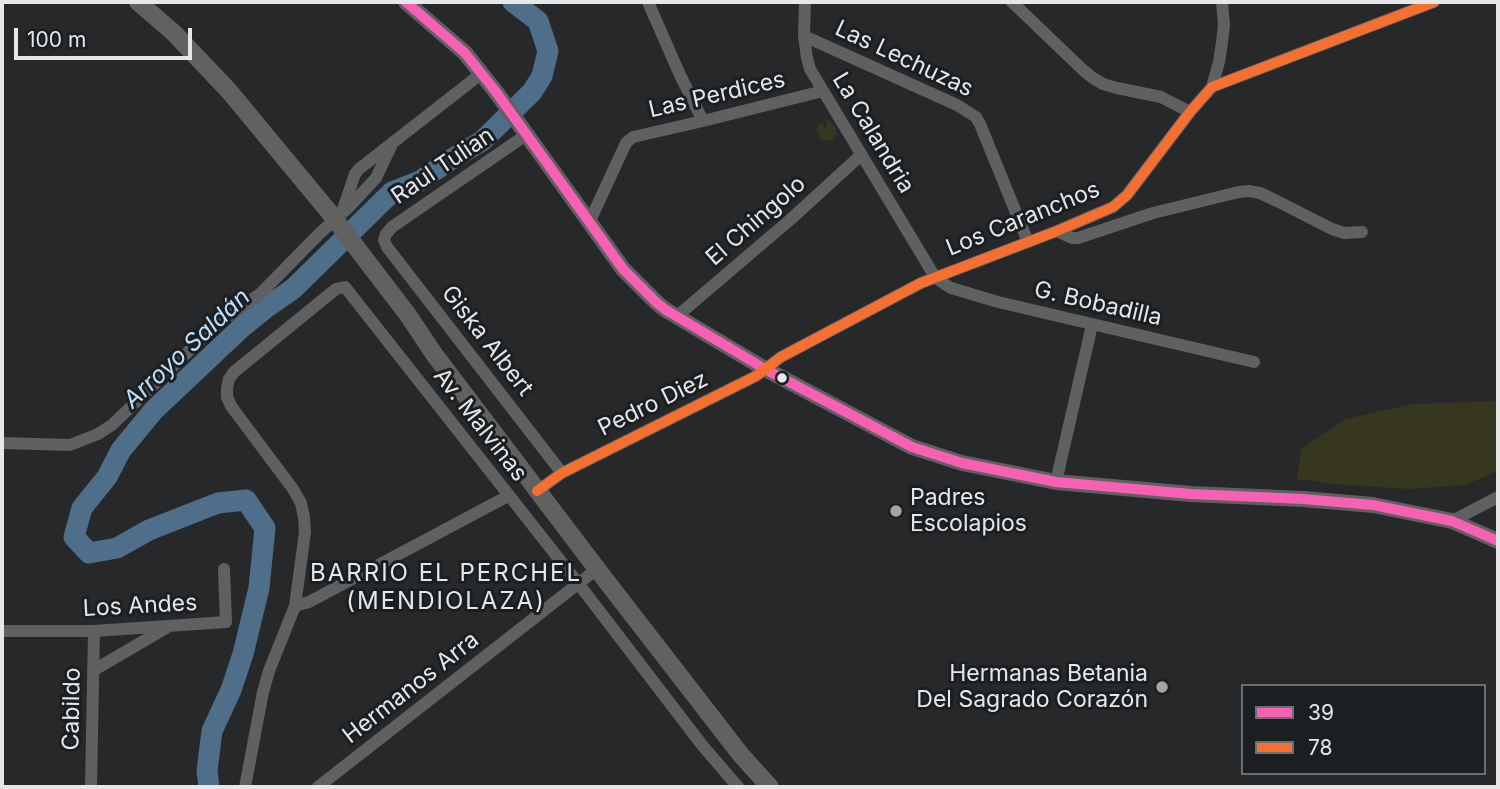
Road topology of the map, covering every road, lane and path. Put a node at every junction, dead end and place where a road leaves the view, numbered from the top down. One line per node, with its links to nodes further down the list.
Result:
1 (138, 2): 17 (main road)
2 (406, 2): 9 (street)
3 (648, 2): 13 (street)
4 (804, 2): 8 (street, La Calandria)
5 (1012, 2): 12 (street)
6 (1222, 2): 10 (street)
7 (1434, 2): 10 (street, Los Caranchos)
8 (804, 36): 11 (street, La Calandria); 22 (street, Las Lechuzas)
9 (482, 73): 14 (street); 15 (street)
10 (1212, 87): 12 (street, Los Caranchos)
11 (823, 90): 13 (street, Las Perdices); 16 (street, La Calandria)
12 (1190, 112): 19 (street, Los Caranchos)
13 (703, 121): 18 (street, Las Perdices)
14 (522, 129): 18 (street); 21 (street, Raul Tulian)
15 (394, 142): 17 (street); 17 (street)
16 (861, 155): 23 (street, La Calandria); 24 (street, El Chingolo)
17 (335, 214): 28 (street); 31 (main road)
18 (589, 223): 24 (street)
19 (1057, 231): 20 (street); 22 (street, Los Caranchos)
20 (1362, 232)
21 (386, 234): 29 (street, Giska Albert)
22 (1028, 242): 23 (street, Los Caranchos)
23 (935, 276): 25 (street, G. Bobadilla); 27 (street, Pedro Diez)
24 (676, 317): 27 (street)
25 (1093, 325): 26 (street, G. Bobadilla); 30 (street)
26 (1254, 362)
27 (765, 369): 29 (street, Pedro Diez); 30 (street)
28 (2, 443)
29 (562, 472): 31 (street, Pedro Diez)
30 (1056, 482): 34 (street)
31 (540, 489): 37 (main road); 49 (main road)
32 (508, 496): 38 (street, Av. Malvinas); 39 (street); 39 (street, Av. Malvinas)
33 (1498, 497): 34 (street)
34 (1452, 522): 35 (street)
35 (1498, 541)
36 (224, 569): 40 (street, Los Andes)
37 (597, 569): 38 (street, Hermanos Arra); 48 (main road)
38 (578, 583): 46 (street, Hermanos Arra); 47 (street, Av. Malvinas)
39 (295, 606): 45 (street)
40 (169, 626): 42 (street, Los Andes); 43 (street)
41 (2, 631): 42 (street, Los Andes)
42 (94, 631): 43 (street, Cabildo)
43 (94, 670): 44 (street, Cabildo)
44 (91, 787)
45 (245, 787)
46 (318, 787)
47 (738, 787)
48 (770, 787)
49 (779, 787)

